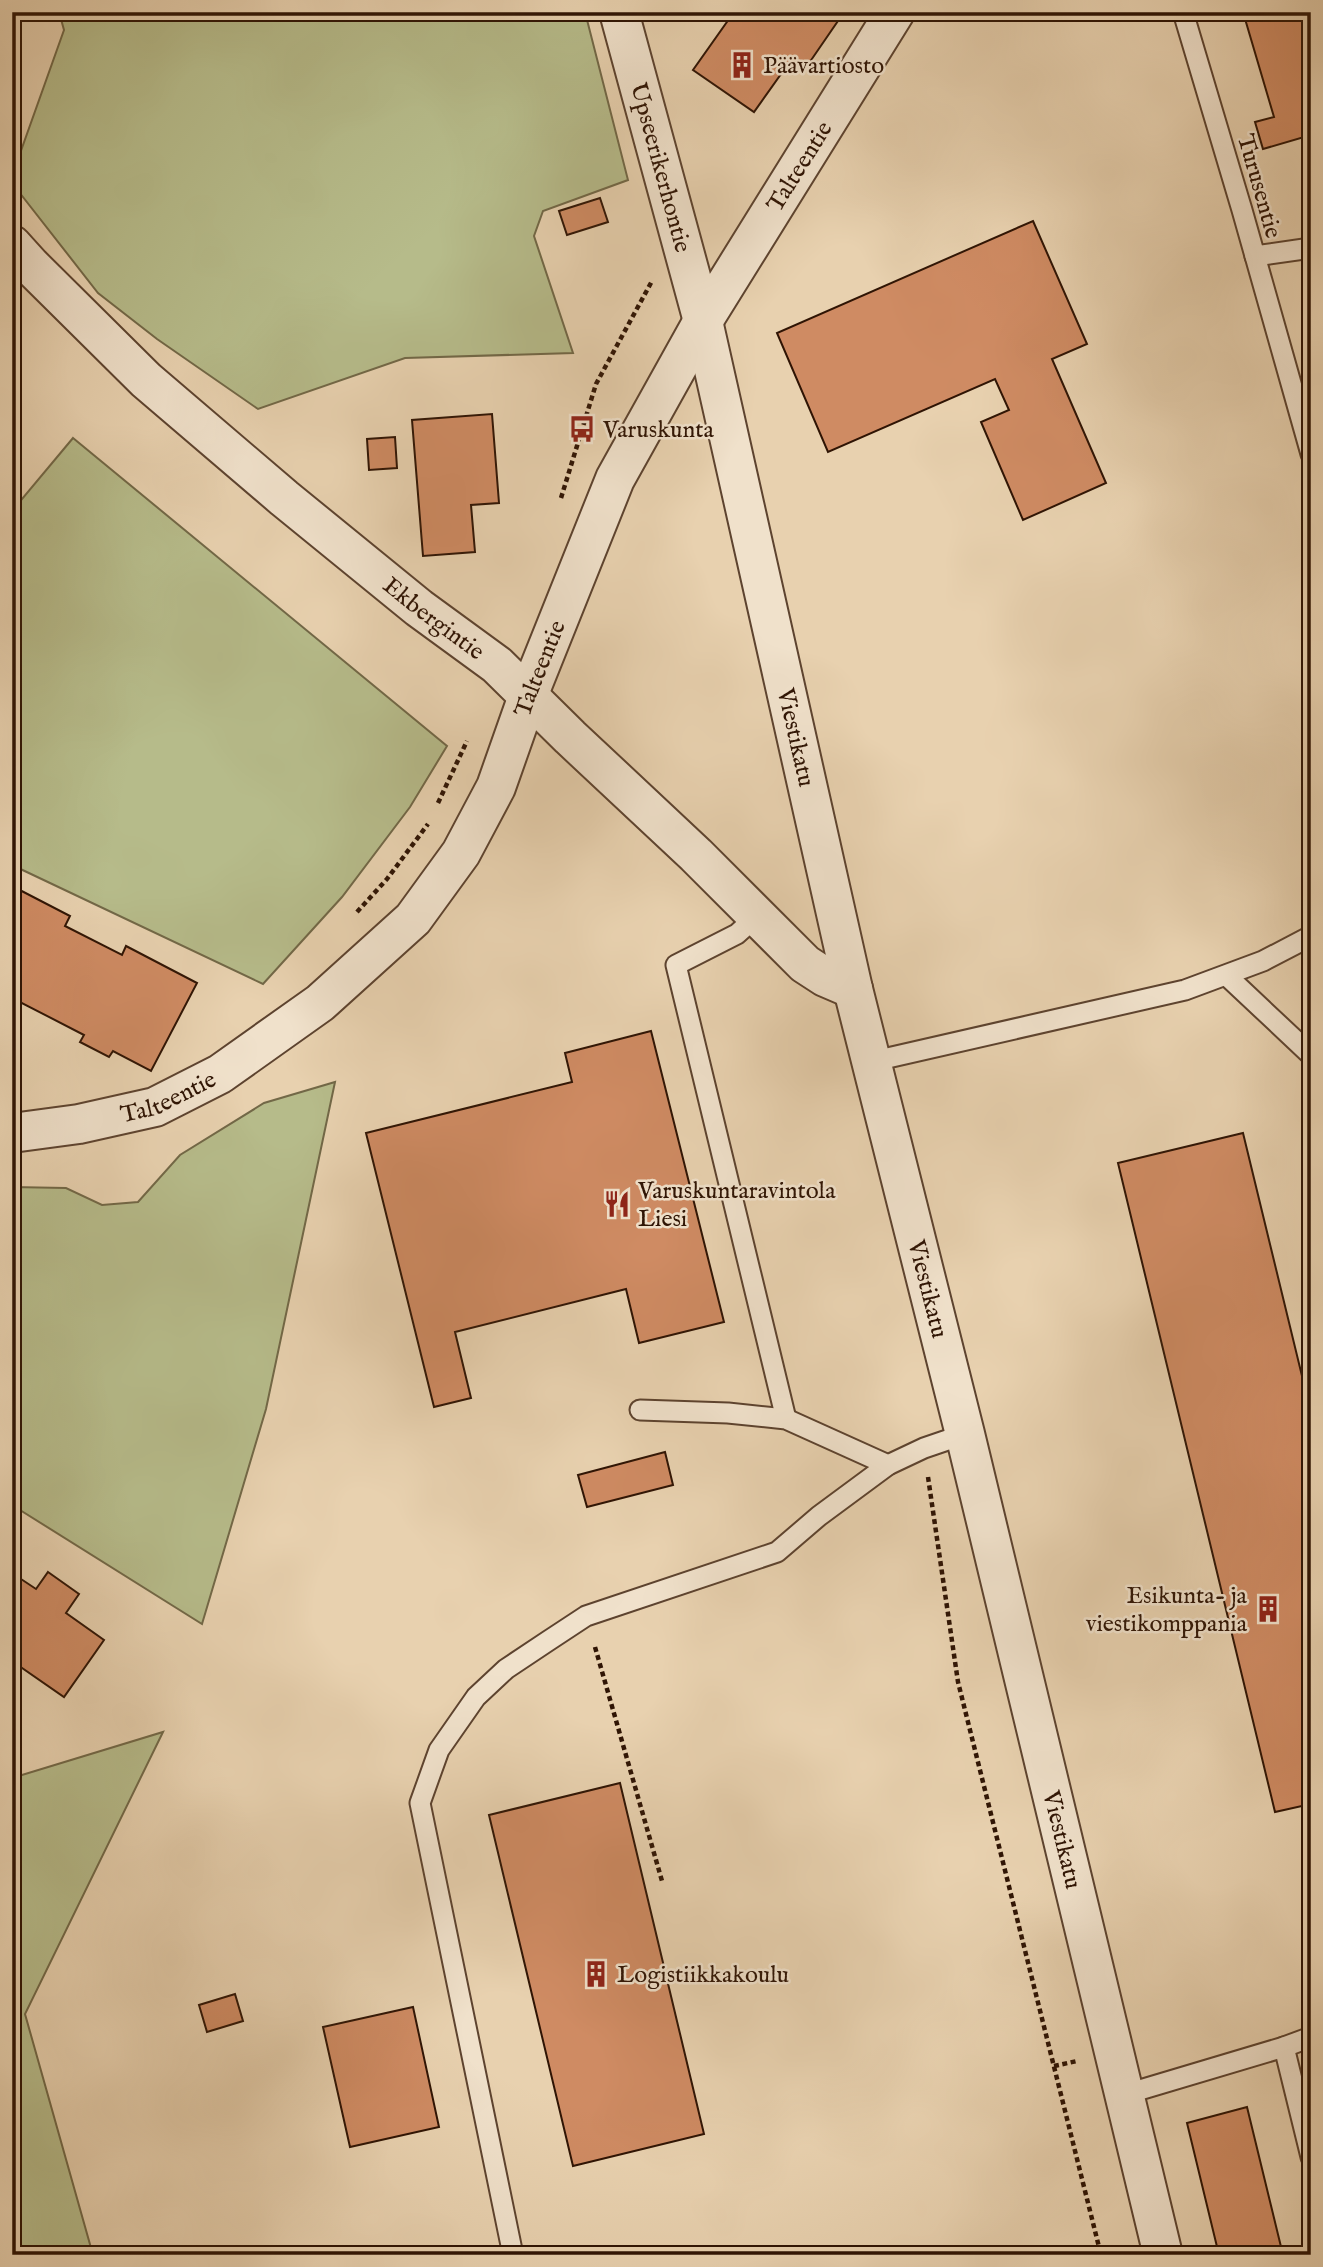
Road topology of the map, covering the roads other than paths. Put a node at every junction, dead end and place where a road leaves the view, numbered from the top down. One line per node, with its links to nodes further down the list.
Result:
1 (619, 12): 7 (street, Upseerikerhontie)
2 (895, 12): 7 (street, Talteentie)
3 (1183, 12): 6 (lane, Turusentie)
4 (12, 245): 9 (street, Ekbergintie)
5 (1311, 248): 6 (lane)
6 (1255, 257): 8 (lane, Turusentie)
7 (703, 321): 9 (street, Talteentie); 13 (street, Viestikatu)
8 (1311, 454)
9 (528, 696): 10 (street, Ekbergintie); 16 (street, Talteentie)
10 (758, 915): 13 (street, Ekbergintie); 18 (lane)
11 (1311, 936): 12 (lane)
12 (1227, 975): 14 (lane); 15 (lane)
13 (852, 989): 15 (street, Viestikatu)
14 (1311, 1055)
15 (870, 1062): 19 (street, Viestikatu)
16 (12, 1133)
17 (640, 1410): 18 (lane)
18 (786, 1419): 20 (lane)
19 (965, 1434): 20 (lane); 23 (street, Viestikatu)
20 (888, 1465): 26 (lane)
21 (1311, 2037): 22 (lane)
22 (1284, 2048): 23 (lane); 24 (lane)
23 (1123, 2095): 27 (street, Viestikatu)
24 (1308, 2136): 25 (lane)
25 (1311, 2157)
26 (513, 2255)
27 (1163, 2255)

